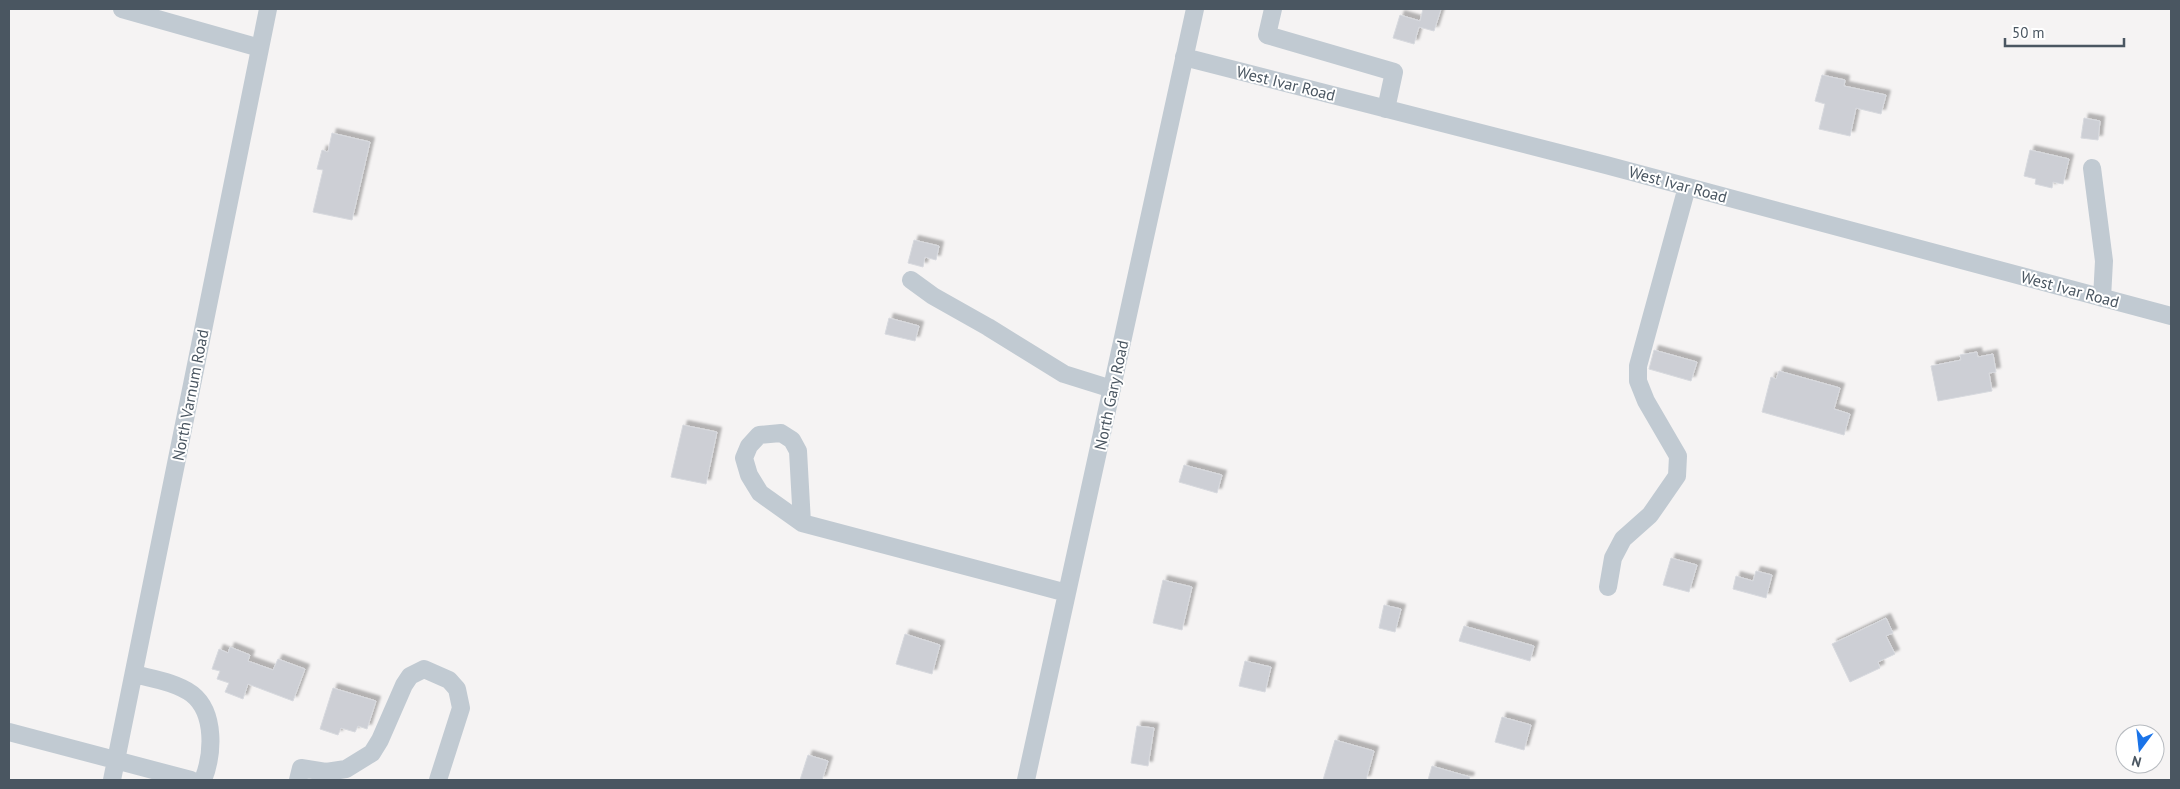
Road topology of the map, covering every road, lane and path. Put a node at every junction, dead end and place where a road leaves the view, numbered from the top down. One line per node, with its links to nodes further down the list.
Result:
1 (122, 9): 5 (street)
2 (268, 9): 5 (street, North Varnum Road)
3 (1195, 9): 6 (street, North Gary Road)
4 (1272, 9): 7 (street)
5 (260, 48): 17 (street, North Varnum Road)
6 (1184, 57): 7 (street, West Ivar Road); 13 (street, North Gary Road)
7 (1386, 109): 9 (street, West Ivar Road)
8 (2092, 168): 11 (street)
9 (1687, 187): 11 (street, West Ivar Road); 15 (street)
10 (911, 280): 13 (street)
11 (2102, 298): 12 (street, West Ivar Road)
12 (2171, 316)
13 (1112, 389): 16 (street, North Gary Road)
14 (802, 523): 14 (street); 16 (street)
15 (1608, 587)
16 (1067, 593): 25 (street, North Gary Road)
17 (134, 674): 19 (street, North Varnum Road); 22 (street)
18 (9, 732): 19 (street)
19 (116, 761): 20 (street, North Varnum Road); 21 (street)
20 (112, 780)
21 (192, 780)
22 (203, 780)
23 (298, 780): 24 (street)
24 (438, 780)
25 (1026, 780)

